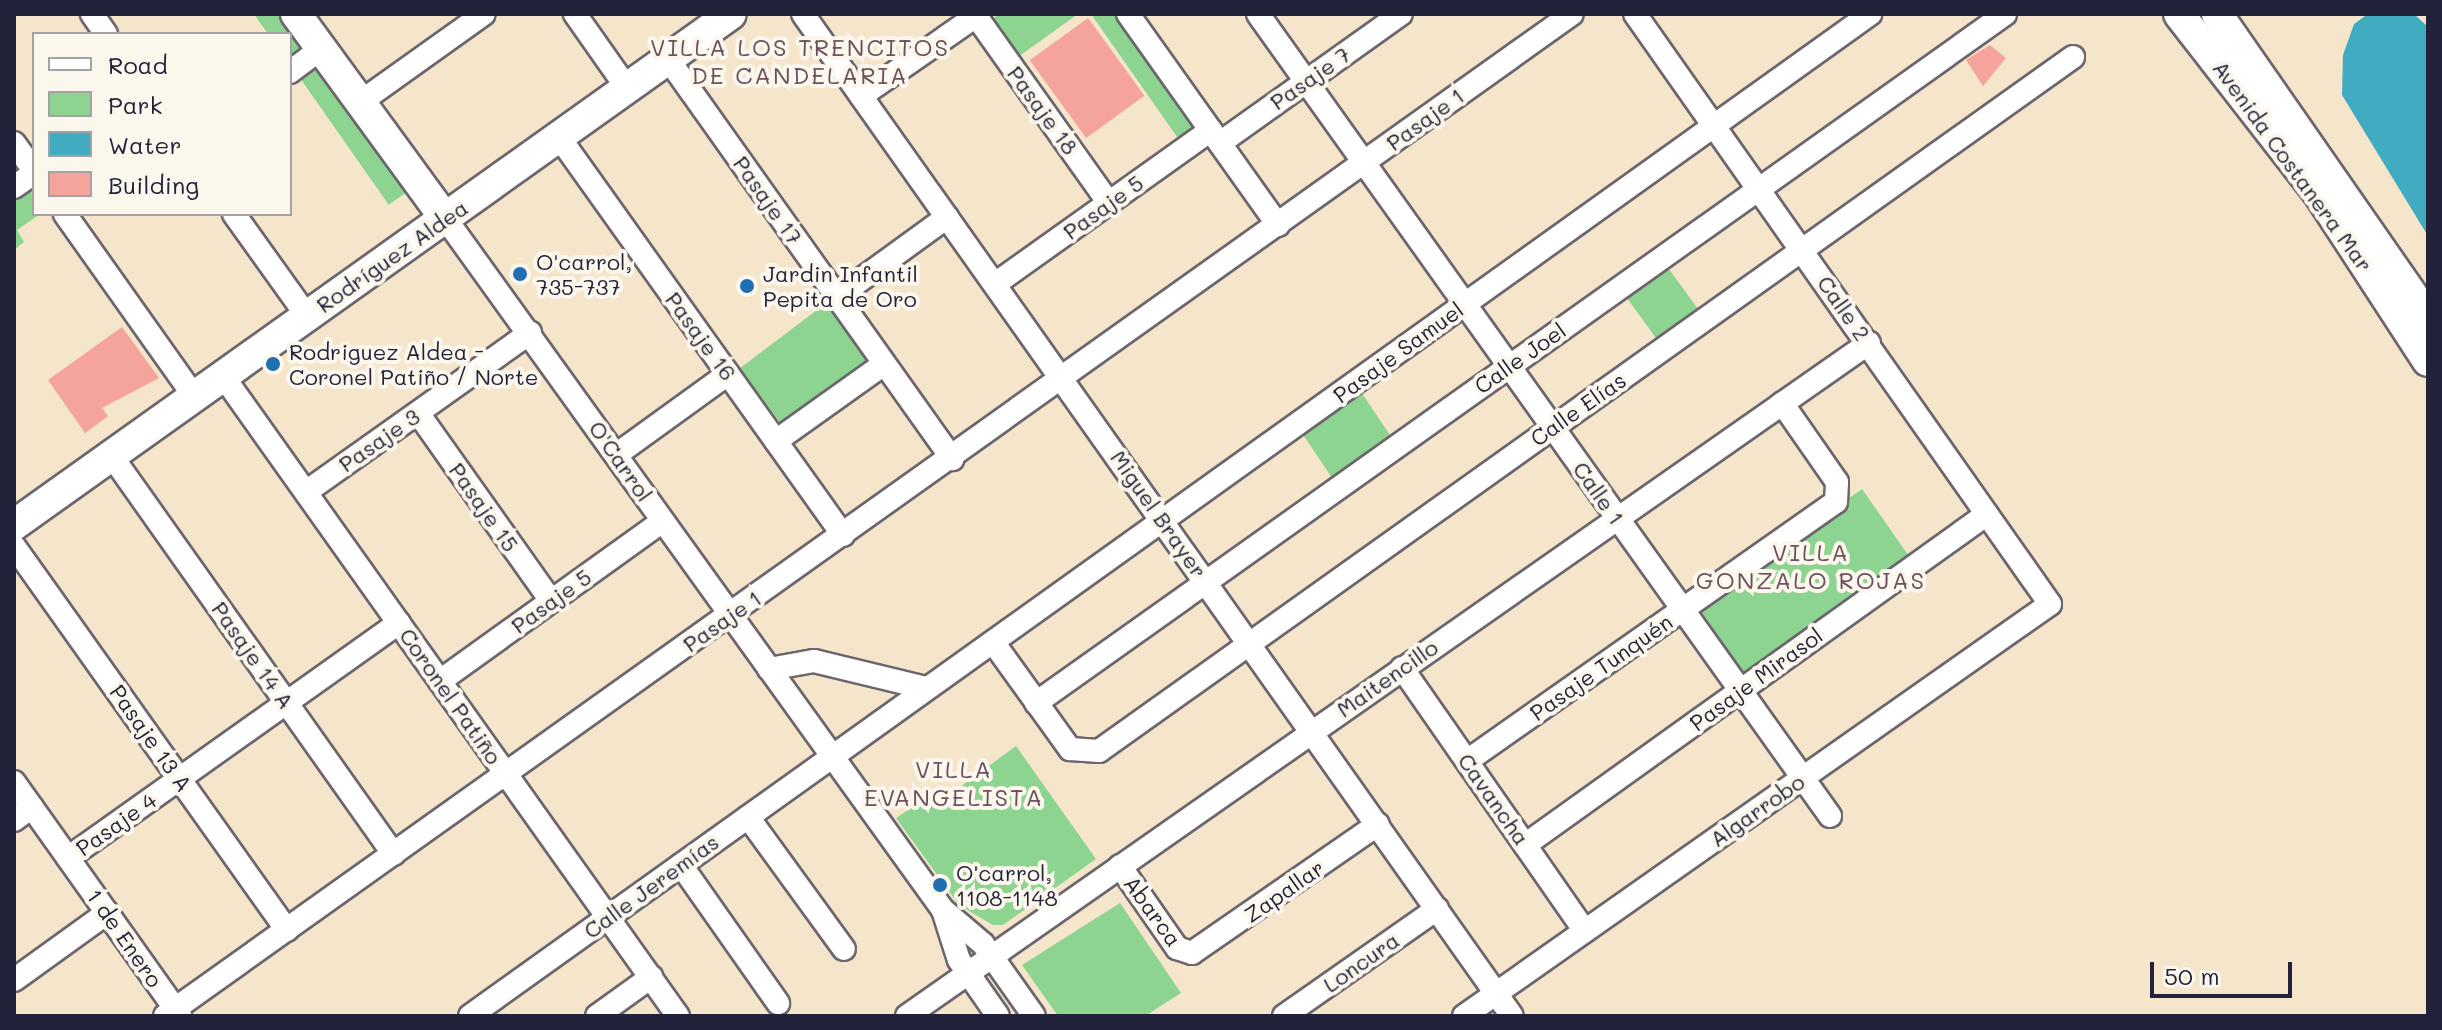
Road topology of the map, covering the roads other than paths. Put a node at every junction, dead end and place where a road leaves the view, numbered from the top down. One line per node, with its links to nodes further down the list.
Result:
1 (92, 14): 17 (street)
2 (296, 14): 18 (street, O'Carrol)
3 (575, 14): 23 (street)
4 (731, 14): 20 (street, Rodríguez Aldea)
5 (803, 14): 24 (street, Miguel Brayer)
6 (1128, 14): 28 (street)
7 (1258, 14): 22 (street, Calle 1)
8 (1401, 14): 22 (street, Pasaje 7)
9 (1572, 14): 30 (street, Pasaje 1)
10 (1635, 14): 26 (street, Calle 2)
11 (1870, 14): 26 (street, Pasaje Samuel)
12 (2005, 14): 34 (street, Calle Joel)
13 (2179, 14): 49 (street, Avenida Costanera Mar)
14 (2217, 14): 46 (street, Avenida Costanera Mar)
15 (977, 15): 24 (street); 35 (street, Pasaje 18)
16 (478, 16): 25 (street)
17 (105, 32)
18 (321, 49): 21 (street); 25 (street, O'Carrol)
19 (2073, 57): 41 (street, Calle Elías)
20 (668, 59): 23 (street, Rodríguez Aldea); 43 (street, Pasaje 17)
21 (292, 71)
22 (1306, 81): 28 (street, Pasaje 7); 30 (street, Calle 1)
23 (627, 88): 27 (street, Rodríguez Aldea)
24 (861, 96): 37 (street, Miguel Brayer)
25 (359, 103): 39 (street, O'Carrol)
26 (1714, 126): 34 (street, Calle 2); 44 (street, Pasaje Samuel)
27 (559, 137): 39 (street, Rodríguez Aldea); 52 (street, Pasaje 16)
28 (1216, 137): 35 (street, Pasaje 5); 40 (street)
29 (14, 143): 31 (street)
30 (1364, 163): 40 (street, Pasaje 1); 44 (street, Calle 1)
31 (32, 169)
32 (32, 174): 33 (street)
33 (14, 187)
34 (1759, 189): 41 (street, Calle 2); 51 (street, Calle Joel)
35 (1109, 203): 42 (street, Pasaje 5)
36 (235, 216): 45 (street)
37 (947, 217): 42 (street, Miguel Brayer); 43 (street)
38 (77, 218): 55 (street)
39 (445, 218): 45 (street, Rodríguez Aldea); 47 (street, O'Carrol)
40 (1278, 225): 54 (street, Pasaje 1)
41 (1802, 250): 48 (street, Calle 2); 58 (street, Calle Elías)
42 (995, 284): 54 (street, Miguel Brayer)
43 (837, 297): 50 (street, Pasaje 17)
44 (1465, 304): 51 (street, Calle 1); 66 (street, Pasaje Samuel)
45 (307, 316): 53 (street, Rodríguez Aldea)
46 (2428, 318)
47 (530, 333): 57 (street, Pasaje 3); 61 (street, O'Carrol)
48 (1869, 343): 56 (street, Maitencillo); 64 (street, Calle 2)
49 (2428, 361)
50 (884, 364): 59 (street); 62 (street, Pasaje 17)
51 (1509, 366): 58 (street, Calle 1); 71 (street, Calle Joel)
52 (728, 374): 59 (street, Pasaje 16); 61 (street)
53 (223, 376): 55 (street, Rodríguez Aldea); 63 (street, Coronel Patiño)
54 (1063, 380): 62 (street, Pasaje 1); 66 (street, Miguel Brayer)
55 (194, 396): 60 (street, Rodríguez Aldea)
56 (1782, 403): 65 (street, Maitencillo); 74 (street, Pasaje Tunquén)
57 (418, 413): 63 (street, Pasaje 3); 72 (street, Pasaje 15)
58 (1553, 427): 65 (street, Calle 1); 78 (street, Calle Elías)
59 (776, 441): 69 (street, Pasaje 16)
60 (111, 455): 68 (street, Rodríguez Aldea); 84 (street, Pasaje 14 A)
61 (616, 455): 67 (street, O'Carrol)
62 (952, 459): 69 (street, Pasaje 1)
63 (306, 492): 76 (street, Coronel Patiño)
64 (1987, 514): 73 (street, Calle 2); 83 (street, Pasaje Mirasol)
65 (1616, 517): 74 (street, Calle 1); 79 (street, Maitencillo)
66 (1163, 520): 71 (street, Miguel Brayer); 77 (street, Pasaje Samuel)
67 (663, 521): 72 (street, Pasaje 5); 75 (street, O'Carrol)
68 (14, 525)
69 (843, 535): 75 (street, Pasaje 1)
70 (14, 546): 91 (street, Pasaje 13 A)
71 (1207, 582): 78 (street, Miguel Brayer); 85 (street, Calle Joel)
72 (551, 601): 81 (street, Pasaje 5)
73 (2050, 604): 90 (street, Algarrobo)
74 (1682, 610): 83 (street, Calle 1); 88 (street, Pasaje Tunquén)
75 (730, 616): 80 (street, O'Carrol); 89 (street, Pasaje 1)
76 (399, 623): 81 (street, Coronel Patiño); 84 (street, Pasaje 4)
77 (993, 642): 82 (street, Pasaje Samuel); 85 (street)
78 (1250, 643): 85 (street, Calle Elías); 86 (street, Miguel Brayer)
79 (1402, 668): 86 (street, Maitencillo); 88 (street, Cavancha)
80 (769, 669): 82 (street); 87 (street, O'Carrol)
81 (440, 681): 89 (street, Coronel Patiño)
82 (926, 688): 87 (street, Pasaje Samuel)
83 (1741, 691): 90 (street, Calle 1); 97 (street, Pasaje Mirasol)
84 (287, 703): 91 (street, Pasaje 4); 98 (street, Pasaje 14 A)
85 (1036, 703)
86 (1313, 730): 96 (street, Miguel Brayer); 101 (street, Maitencillo)
87 (833, 757): 95 (street, Calle Jeremías); 103 (street, O'Carrol)
88 (1467, 761): 97 (street, Cavancha)
89 (506, 774): 98 (street, Pasaje 1); 105 (street, Coronel Patiño)
90 (1803, 777): 94 (street, Calle 1); 107 (street, Algarrobo)
91 (180, 779): 99 (street, Pasaje 4); 106 (street, Pasaje 13 A)
92 (14, 782): 93 (street, 1 de Enero)
93 (23, 813): 99 (street, 1 de Enero)
94 (1830, 816)
95 (748, 817): 100 (street, Calle Jeremías); 108 (street)
96 (1378, 824): 102 (street, Miguel Brayer); 109 (street, Zapallar)
97 (1525, 845): 107 (street, Cavancha)
98 (394, 854): 106 (street, Pasaje 1)
99 (68, 858): 104 (street, 1 de Enero)
100 (681, 865): 105 (street, Calle Jeremías); 115 (street)
101 (1120, 866): 109 (street, Abarca); 110 (street, Maitencillo)
102 (1437, 909): 114 (street, Miguel Brayer); 123 (street, Loncura)
103 (943, 910): 110 (street, O'Carrol); 111 (street, O'Carrol)
104 (107, 913): 113 (street); 116 (street, 1 de Enero)
105 (608, 917): 112 (street, Coronel Patiño); 117 (street, Calle Jeremías)
106 (287, 930): 116 (street, Pasaje 1)
107 (1585, 931): 114 (street, Algarrobo)
108 (844, 949)
109 (1187, 953)
110 (992, 956): 111 (street, Maitencillo); 122 (street, O'Carrol)
111 (968, 973): 120 (street, Maitencillo); 121 (street, O'Carrol)
112 (651, 977): 118 (street); 119 (street, Coronel Patiño)
113 (14, 980)
114 (1496, 993): 124 (street, Algarrobo); 125 (street, Miguel Brayer)
115 (778, 1003)
116 (173, 1014)
117 (470, 1016)
118 (597, 1016)
119 (678, 1016)
120 (907, 1016)
121 (998, 1016)
122 (1034, 1016)
123 (1284, 1016)
124 (1464, 1016)
125 (1512, 1016)

